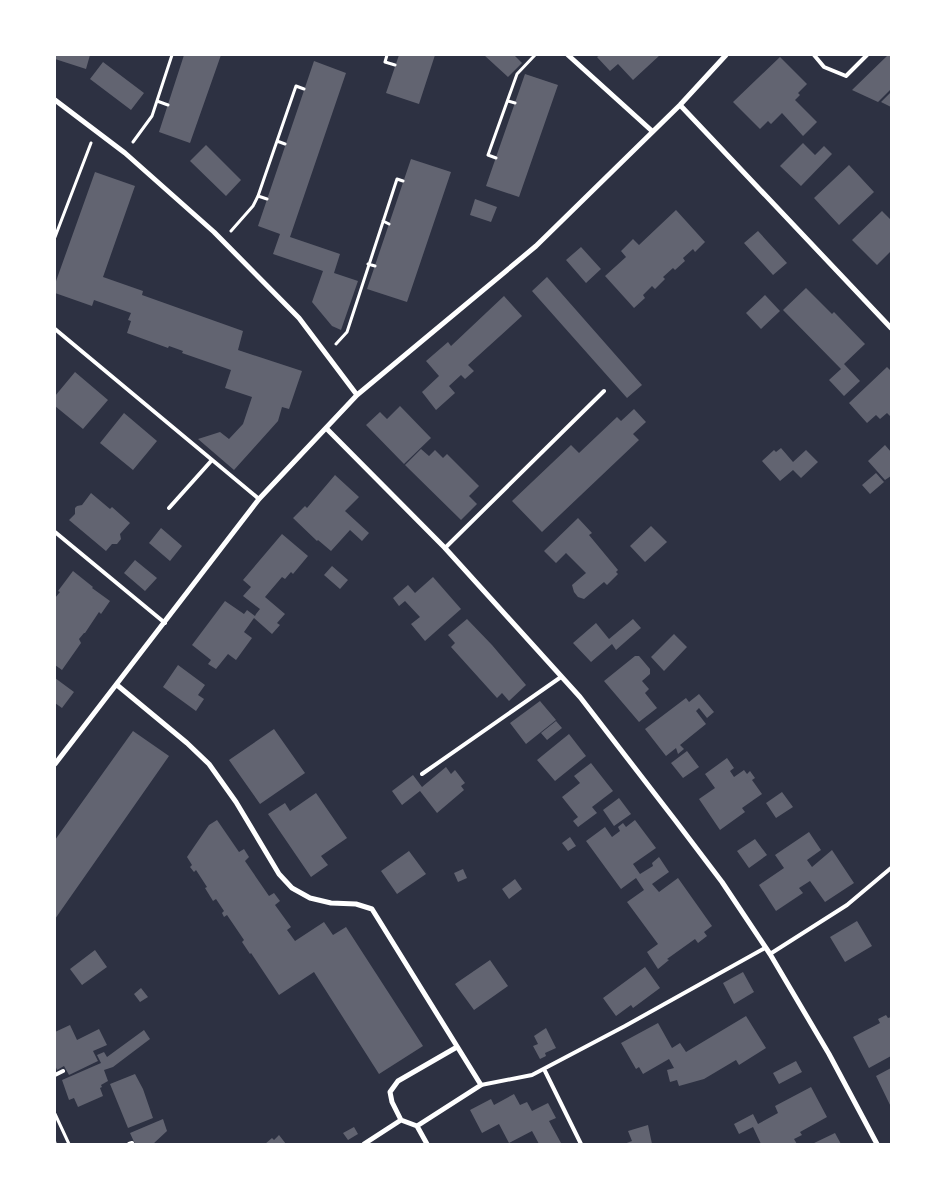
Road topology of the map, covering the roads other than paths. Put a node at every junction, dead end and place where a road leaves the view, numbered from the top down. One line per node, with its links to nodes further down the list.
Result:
1 (568, 55): 7 (street)
2 (726, 55): 6 (street)
3 (814, 55): 4 (lane)
4 (867, 55)
5 (55, 100): 11 (street)
6 (680, 105): 7 (street); 8 (street)
7 (652, 131): 11 (street)
8 (891, 328)
9 (55, 329): 13 (lane)
10 (604, 391): 17 (lane)
11 (356, 395): 12 (street)
12 (326, 428): 14 (street); 17 (street)
13 (212, 460): 14 (lane); 15 (lane)
14 (259, 499): 18 (street)
15 (169, 508)
16 (55, 532): 18 (lane)
17 (445, 548): 19 (street)
18 (165, 623): 20 (street)
19 (562, 677): 22 (lane); 24 (street)
20 (117, 685): 21 (street); 26 (street)
21 (55, 764)
22 (422, 774)
23 (891, 868): 25 (lane)
24 (766, 948): 25 (street); 27 (lane)
25 (770, 954): 36 (street)
26 (457, 1047): 30 (street); 31 (street)
27 (544, 1068): 30 (lane); 35 (lane)
28 (63, 1071): 29 (lane)
29 (55, 1075)
30 (481, 1085): 32 (street)
31 (401, 1120): 32 (street); 33 (street)
32 (417, 1126): 34 (street)
33 (364, 1144)
34 (427, 1144)
35 (581, 1144)
36 (877, 1144)

